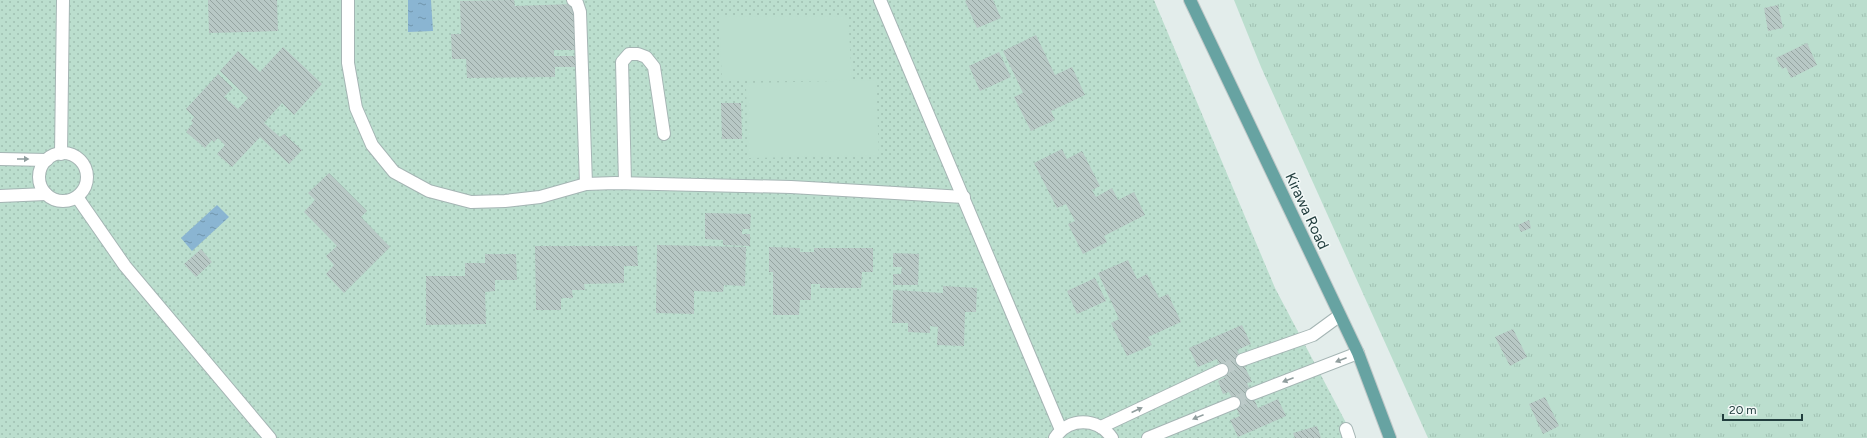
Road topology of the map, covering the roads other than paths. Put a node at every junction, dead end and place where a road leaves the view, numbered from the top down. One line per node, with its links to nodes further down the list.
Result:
1 (62, 0): 7 (street)
2 (348, 0): 10 (street)
3 (573, 0): 10 (street)
4 (880, 0): 15 (street)
5 (1190, 0): 16 (main road, Kirawa Road)
6 (664, 134): 11 (street)
7 (61, 154): 9 (street); 14 (street)
8 (0, 159): 9 (street, one-way to 9)
9 (47, 160): 12 (street)
10 (586, 184): 11 (street)
11 (625, 184): 15 (street)
12 (46, 194): 13 (street); 14 (street)
13 (0, 196)
14 (77, 197): 24 (street)
15 (964, 197): 23 (street)
16 (1339, 316): 17 (main road, Kirawa Road); 18 (street)
17 (1358, 353): 20 (street, one-way to 20); 27 (main road, Kirawa Road)
18 (1242, 360)
19 (1222, 370): 22 (street, one-way to 19)
20 (1252, 394)
21 (1234, 403): 26 (street, one-way to 26)
22 (1102, 427): 23 (street); 25 (street)
23 (1058, 434)
24 (270, 438)
25 (1112, 438)
26 (1148, 438)
27 (1390, 438)

